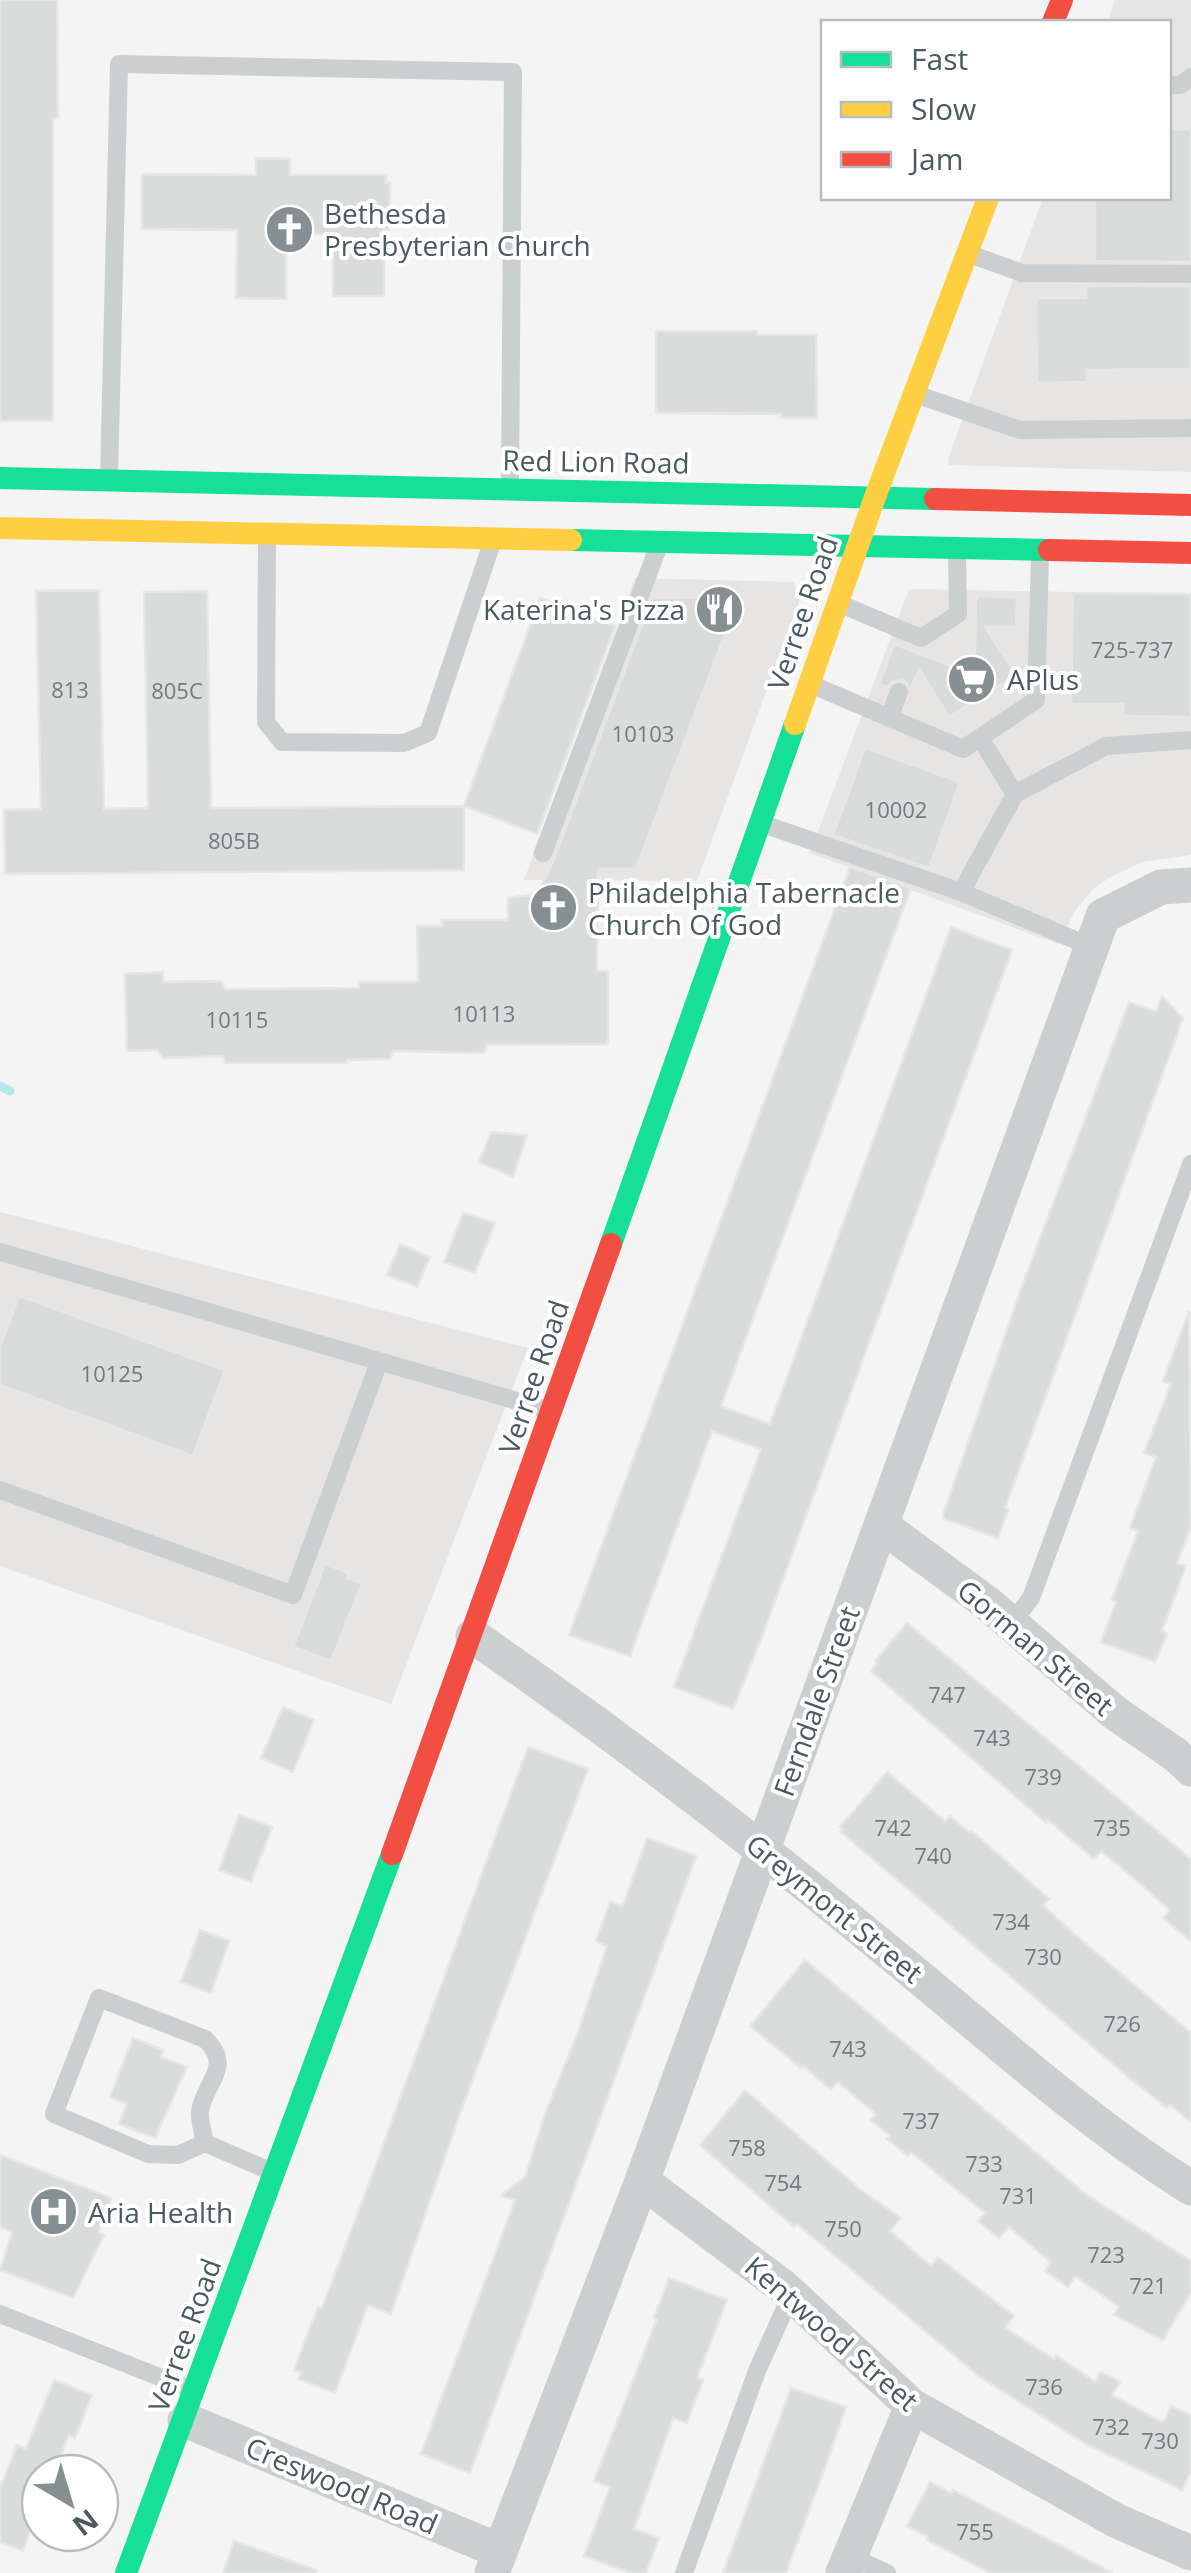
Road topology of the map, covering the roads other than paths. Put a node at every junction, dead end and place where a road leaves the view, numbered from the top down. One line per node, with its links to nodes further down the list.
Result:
1 (987, 200): 2 (main road, Verree Road)
2 (967, 253): 3 (lane); 4 (main road, Verree Road)
3 (1191, 274)
4 (914, 394): 5 (lane); 8 (main road, Verree Road)
5 (1191, 428)
6 (0, 478): 7 (main road, Red Lion Road)
7 (109, 480): 10 (main road, Red Lion Road); 10 (lane)
8 (875, 497): 9 (main road, Red Lion Road); 10 (main road, Red Lion Road); 14 (main road, Verree Road)
9 (1191, 504)
10 (502, 514): 12 (main road, Red Lion Road); 12 (lane); 13 (main road, Red Lion Road)
11 (0, 528): 12 (main road, Red Lion Road)
12 (266, 534)
13 (660, 542): 14 (main road, Red Lion Road); 28 (lane)
14 (858, 546): 15 (main road, Red Lion Road); 18 (main road, Verree Road)
15 (956, 548): 16 (main road, Red Lion Road); 18 (lane)
16 (1040, 550): 17 (main road, Red Lion Road); 20 (lane)
17 (1191, 552)
18 (837, 603): 21 (main road, Verree Road)
19 (1017, 617): 20 (lane)
20 (1038, 618): 24 (lane)
21 (809, 684): 23 (lane); 27 (main road, Verree Road)
22 (899, 692): 23 (lane)
23 (889, 718): 24 (lane)
24 (980, 738): 26 (lane)
25 (1191, 740): 26 (lane)
26 (1015, 794): 30 (lane)
27 (760, 822): 30 (lane); 35 (main road, Verree Road)
28 (543, 854)
29 (1191, 886): 31 (street, Ferndale Street)
30 (961, 892): 31 (lane)
31 (1092, 947): 37 (street, Ferndale Street)
32 (1191, 1164): 38 (lane)
33 (0, 1252): 34 (lane)
34 (379, 1362): 35 (lane); 36 (lane)
35 (552, 1411): 39 (main road, Verree Road)
36 (0, 1490)
37 (881, 1524): 38 (street, Gorman Street); 41 (street, Ferndale Street)
38 (1011, 1624): 40 (street, Gorman Street)
39 (473, 1636): 41 (street, Greymont Street); 43 (main road, Verree Road)
40 (1186, 1751)
41 (762, 1847): 44 (street, Ferndale Street); 45 (street, Greymont Street)
42 (204, 2142): 42 (lane); 43 (lane)
43 (276, 2174): 48 (main road, Verree Road)
44 (642, 2181): 46 (street, Kentwood Street); 51 (street, Ferndale Street)
45 (1191, 2188)
46 (791, 2295): 49 (street, Kentwood Street); 54 (lane)
47 (0, 2314): 48 (lane)
48 (190, 2405): 51 (street, Creswood Road); 53 (main road, Verree Road)
49 (912, 2406): 50 (street, Kentwood Street); 52 (street)
50 (1184, 2555)
51 (496, 2562)
52 (846, 2564): 55 (lane)
53 (126, 2573)
54 (684, 2573)
55 (887, 2573)

